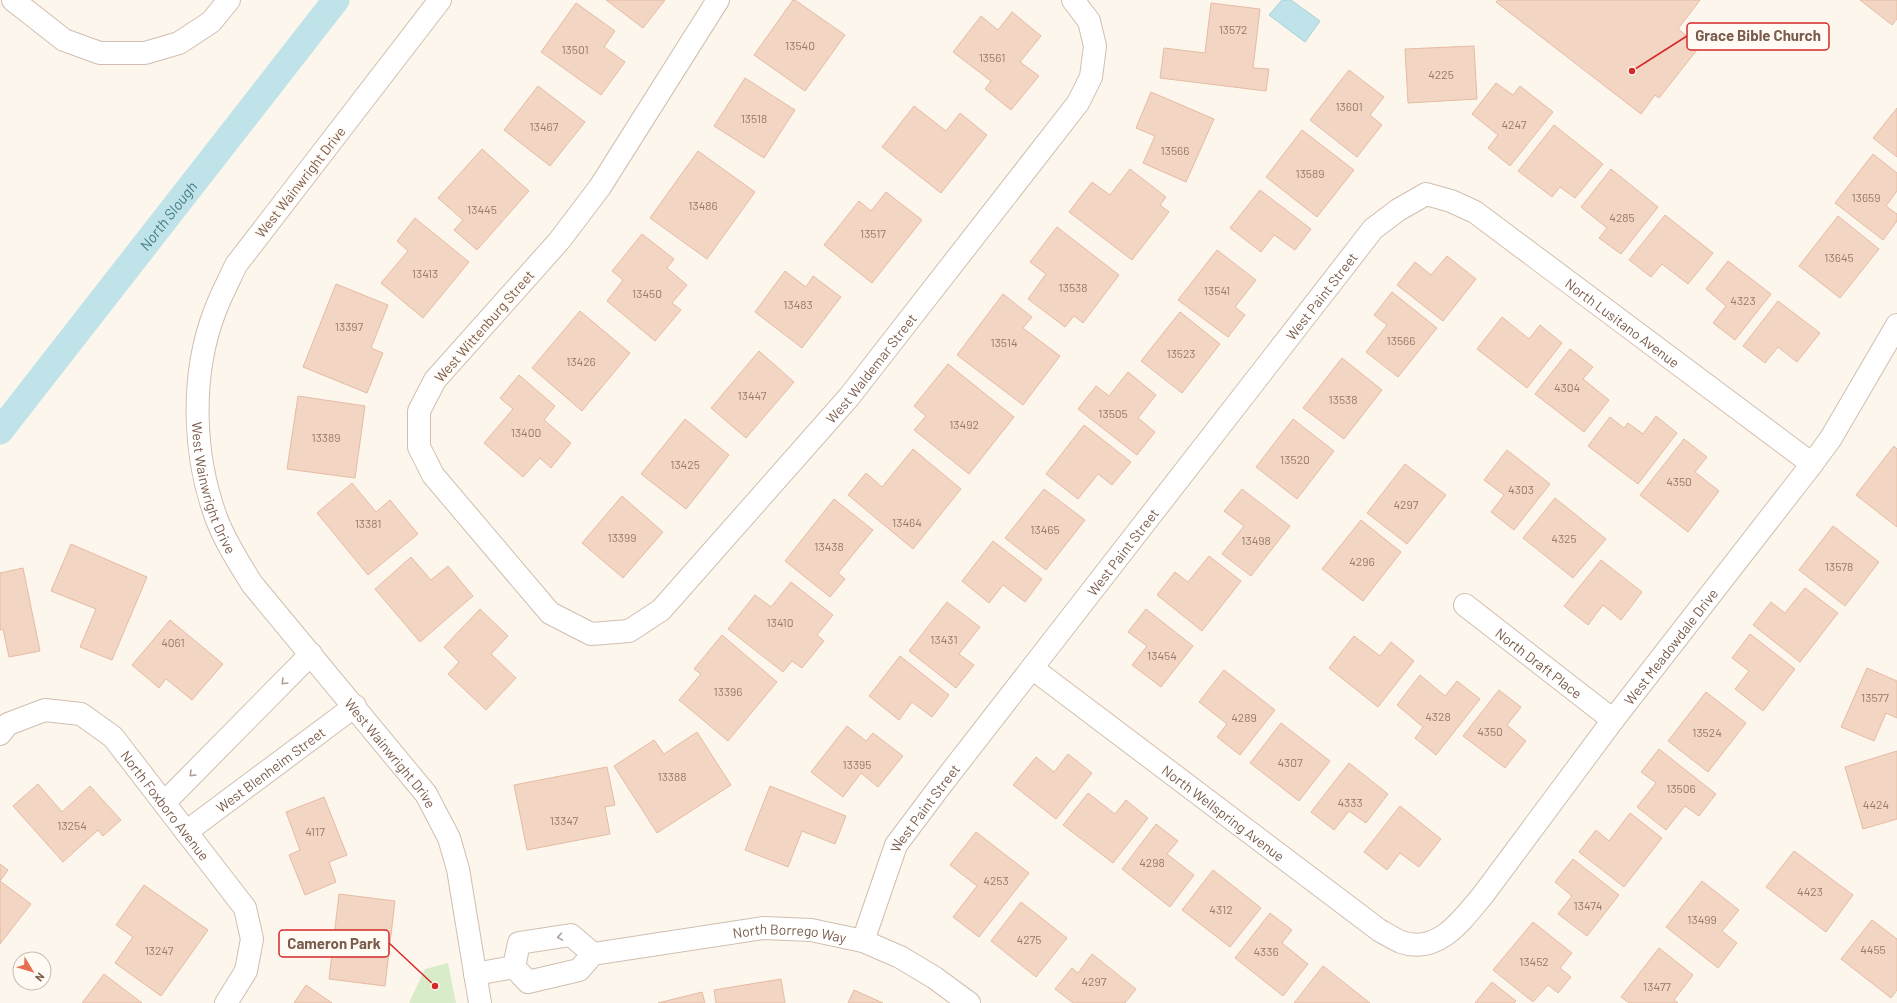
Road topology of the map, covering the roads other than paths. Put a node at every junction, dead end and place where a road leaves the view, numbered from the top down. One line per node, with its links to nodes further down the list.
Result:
1 (13, 0): 2 (street)
2 (229, 0)
3 (440, 0): 11 (street, West Wainwright Drive)
4 (718, 0): 10 (street, West Wittenburg Street)
5 (1073, 0): 10 (street, West Waldemar Street)
6 (1426, 194): 8 (street, North Lusitano Avenue); 12 (street, West Paint Street)
7 (1897, 325): 8 (street, West Meadowdale Drive)
8 (1812, 464): 14 (street, West Meadowdale Drive)
9 (1465, 605): 14 (street, North Draft Place)
10 (591, 634)
11 (311, 654): 13 (street, West Wainwright Drive); 16 (street, one-way to 16)
12 (1032, 668): 18 (street, West Paint Street); 19 (street, North Wellspring Avenue)
13 (355, 706): 17 (street, West Blenheim Street); 22 (street, West Wainwright Drive)
14 (1613, 720): 19 (street, West Meadowdale Drive)
15 (0, 734): 16 (street, North Foxboro Avenue)
16 (164, 803): 17 (street, North Foxboro Avenue)
17 (186, 832): 23 (street, North Foxboro Avenue)
18 (863, 941): 20 (street, North Borrego Way); 25 (street, North Borrego Way)
19 (1421, 945)
20 (592, 954): 21 (street); 21 (street, one-way to 21)
21 (514, 967): 22 (street)
22 (475, 974): 24 (street, West Wainwright Drive)
23 (226, 1003)
24 (480, 1003)
25 (969, 1003)

